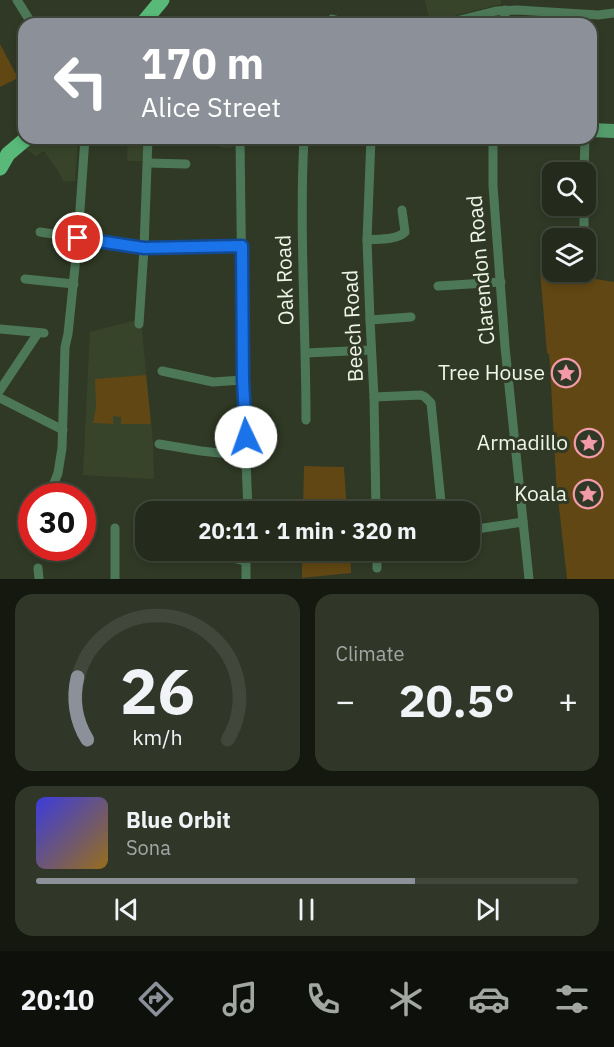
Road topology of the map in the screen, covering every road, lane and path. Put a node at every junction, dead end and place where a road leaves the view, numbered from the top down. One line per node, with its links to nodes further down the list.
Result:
1 (17, 0): 6 (street)
2 (162, 0): 7 (main road); 8 (main road)
3 (505, 10): 4 (street); 9 (street); 10 (street)
4 (575, 13): 5 (street); 11 (street)
5 (614, 13)
6 (28, 18)
7 (147, 18)
8 (158, 18)
9 (468, 18)
10 (505, 18)
11 (575, 18)
12 (597, 130): 13 (main road)
13 (614, 131)
14 (18, 136): 23 (main road)
15 (20, 144): 27 (main road)
16 (85, 144): 30 (street)
17 (148, 144): 25 (street)
18 (240, 144): 32 (street)
19 (304, 144): 43 (street, Oak Road)
20 (371, 144): 31 (street, Beech Road)
21 (493, 144): 35 (street, Clarendon Road)
22 (585, 144): 24 (street)
23 (0, 147)
24 (584, 162)
25 (148, 163): 26 (street); 33 (street)
26 (186, 164)
27 (1, 166)
28 (402, 210): 31 (street)
29 (40, 232): 30 (street)
30 (78, 238): 33 (street); 36 (street)
31 (368, 240): 39 (street, Beech Road)
32 (242, 246): 33 (street); 45 (street)
33 (144, 248): 40 (street)
34 (25, 279): 36 (street)
35 (501, 282): 37 (street); 57 (street, Clarendon Road)
36 (74, 284): 50 (street)
37 (438, 286)
38 (411, 317): 39 (street)
39 (370, 320): 42 (street, Beech Road)
40 (139, 324)
41 (0, 329): 46 (street)
42 (371, 350): 43 (street); 47 (street, Beech Road)
43 (306, 353): 49 (street, Oak Road)
44 (162, 371): 45 (street)
45 (243, 380): 52 (street)
46 (0, 390)
47 (374, 397): 55 (street, Beech Road); 56 (street)
48 (0, 398): 50 (street)
49 (306, 420)
50 (63, 430): 53 (street)
51 (159, 444): 52 (street)
52 (247, 456): 54 (street)
53 (54, 483)
54 (248, 501)
55 (376, 501)
56 (441, 501)
57 (523, 522): 59 (street); 67 (street, Clarendon Road)
58 (115, 528): 65 (street)
59 (480, 528)
60 (246, 561): 66 (street)
61 (377, 561): 63 (street)
62 (38, 568): 64 (street)
63 (377, 568)
64 (39, 579)
65 (115, 579)
66 (246, 579)
67 (529, 579)

